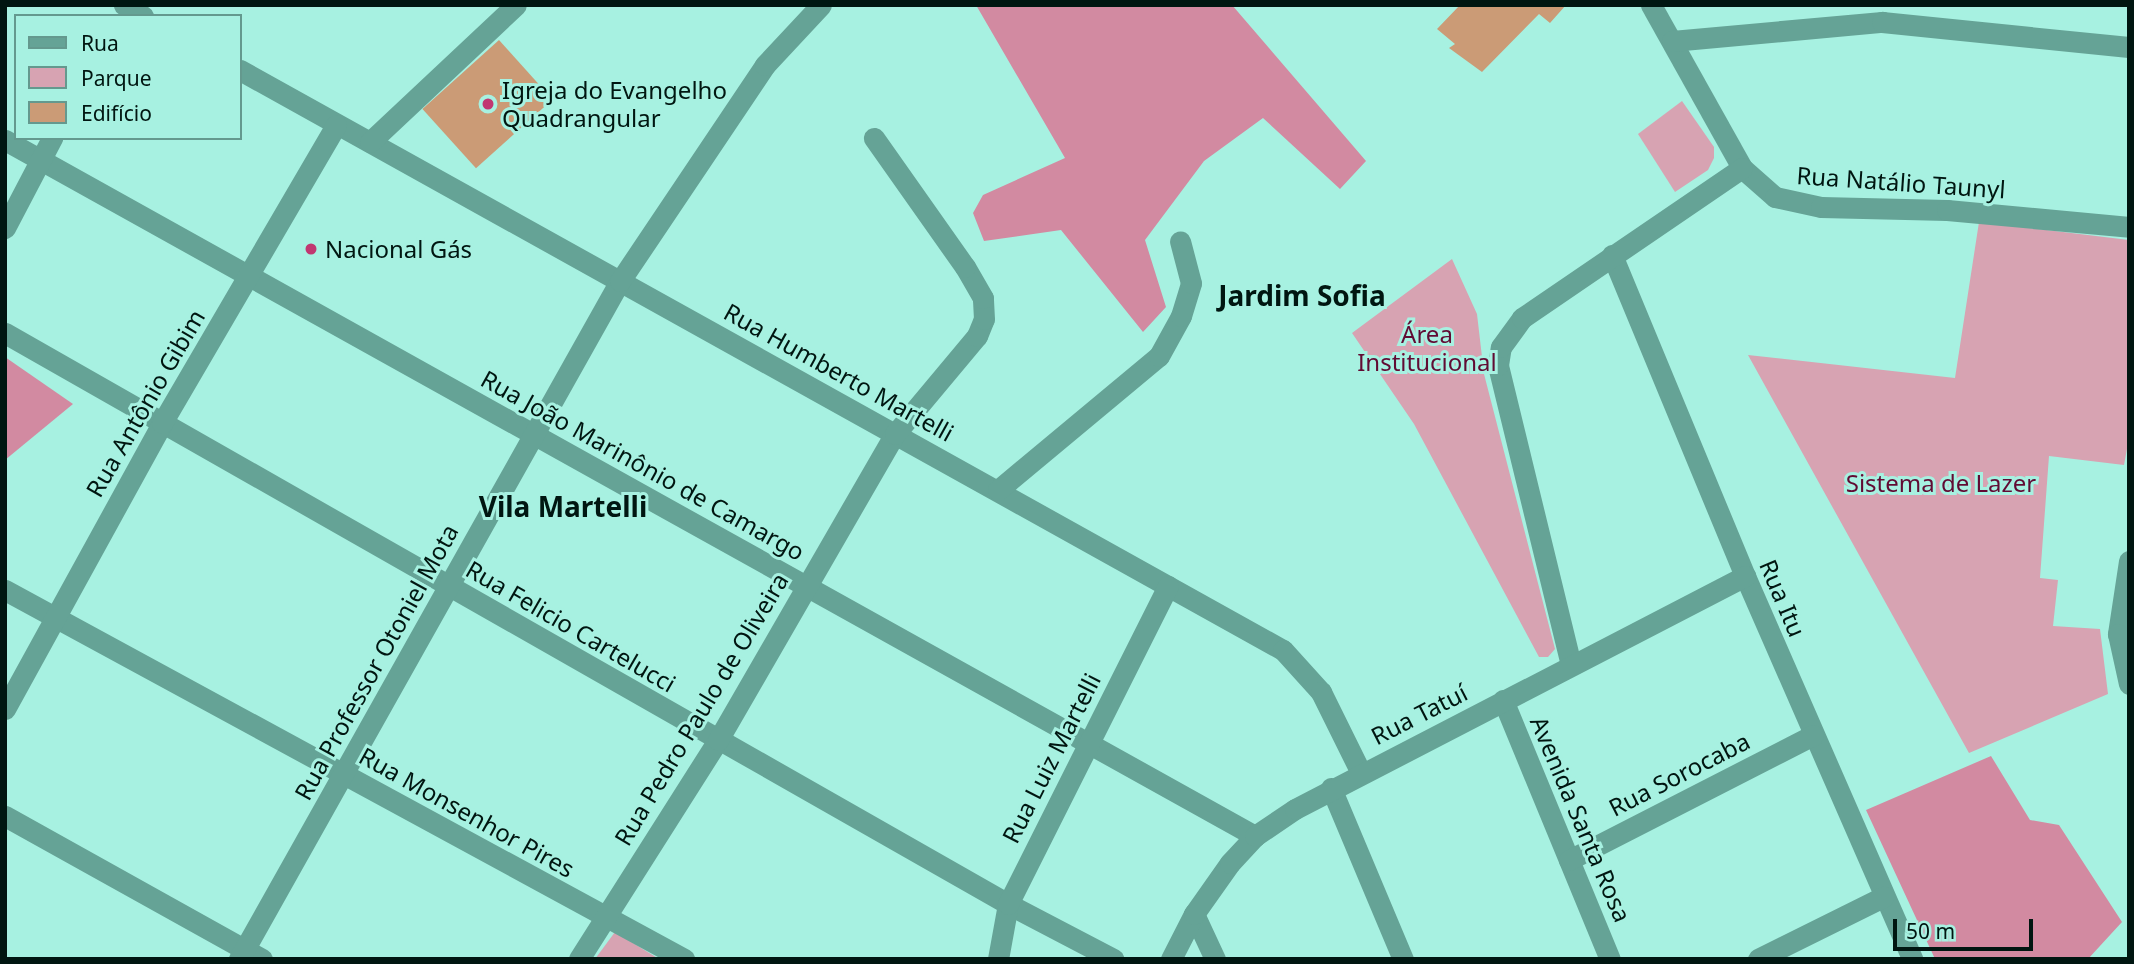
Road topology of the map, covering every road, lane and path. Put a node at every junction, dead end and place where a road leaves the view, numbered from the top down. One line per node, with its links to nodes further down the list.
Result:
1 (123, 5): 5 (street)
2 (516, 5): 13 (street)
3 (821, 5): 21 (street, Rua Professor Otoniel Mota)
4 (1651, 5): 6 (street, Rua Natálio Taunyl)
5 (139, 14)
6 (1672, 40): 7 (street); 15 (street, Rua Natálio Taunyl)
7 (2129, 47)
8 (242, 71): 9 (street, Rua Humberto Martelli)
9 (336, 125): 13 (street, Rua Humberto Martelli); 20 (street, Rua Antônio Gibim)
10 (874, 138): 25 (street, Rua Pedro Paulo de Oliveira)
11 (5, 140): 14 (street, Rua João Marinônio de Camargo)
12 (51, 140): 14 (street)
13 (370, 142): 21 (street, Rua Humberto Martelli)
14 (41, 159): 17 (street); 20 (street, Rua João Marinônio de Camargo)
15 (1742, 168): 16 (street, Rua Natálio Taunyl); 19 (street)
16 (2129, 227)
17 (5, 228)
18 (1180, 241): 26 (street)
19 (1612, 255): 28 (street, Rua Itu); 35 (street)
20 (249, 275): 23 (street, Rua Antônio Gibim); 24 (street, Rua João Marinônio de Camargo)
21 (620, 281): 24 (street, Rua Professor Otoniel Mota); 25 (street, Rua Humberto Martelli)
22 (5, 333): 23 (street, Rua Felicio Cartelucci)
23 (162, 423): 29 (street, Rua Felicio Cartelucci); 34 (street, Rua Antônio Gibim)
24 (534, 435): 29 (street, Rua Professor Otoniel Mota); 31 (street, Rua João Marinônio de Camargo)
25 (895, 435): 26 (street, Rua Humberto Martelli); 31 (street, Rua Pedro Paulo de Oliveira)
26 (998, 490): 30 (street, Rua Humberto Martelli)
27 (2129, 561): 33 (street)
28 (1745, 576): 35 (street, Rua Tatuí); 39 (street, Rua Itu)
29 (449, 586): 40 (street, Rua Felicio Cartelucci); 43 (street, Rua Professor Otoniel Mota)
30 (1168, 586): 41 (street, Rua Luiz Martelli); 42 (street, Rua Humberto Martelli)
31 (807, 587): 40 (street, Rua Pedro Paulo de Oliveira); 41 (street, Rua João Marinônio de Camargo)
32 (5, 590): 34 (street, Rua Monsenhor Pires)
33 (2127, 590): 36 (street)
34 (55, 617): 38 (street, Rua Antônio Gibim); 43 (street, Rua Monsenhor Pires)
35 (1571, 665): 37 (street, Rua Tatuí)
36 (2129, 684)
37 (1503, 700): 42 (street, Rua Tatuí); 47 (street, Avenida Santa Rosa)
38 (5, 709)
39 (1813, 735): 47 (street, Rua Sorocaba); 48 (street, Rua Itu)
40 (718, 740): 49 (street, Rua Felicio Cartelucci); 51 (street, Rua Pedro Paulo de Oliveira)
41 (1086, 744): 46 (street, Rua João Marinônio de Camargo); 49 (street, Rua Luiz Martelli)
42 (1361, 773): 44 (street, Rua Tatuí)
43 (343, 774): 51 (street, Rua Monsenhor Pires); 52 (street, Rua Professor Otoniel Mota)
44 (1331, 788): 46 (street, Rua Tatuí); 59 (street)
45 (5, 816): 52 (street)
46 (1255, 836): 50 (street, Rua Tatuí)
47 (1569, 860): 60 (street, Avenida Santa Rosa)
48 (1883, 897): 61 (street); 62 (street, Rua Itu)
49 (1007, 904): 55 (street, Rua Luiz Martelli); 56 (street, Rua Felicio Cartelucci)
50 (1194, 914): 57 (street, Rua Tatuí); 58 (street)
51 (604, 917): 53 (street, Rua Pedro Paulo de Oliveira); 54 (street, Rua Monsenhor Pires)
52 (249, 956)
53 (579, 959)
54 (684, 959)
55 (998, 959)
56 (1113, 959)
57 (1171, 959)
58 (1215, 959)
59 (1403, 959)
60 (1610, 959)
61 (1758, 959)
62 (1912, 959)

